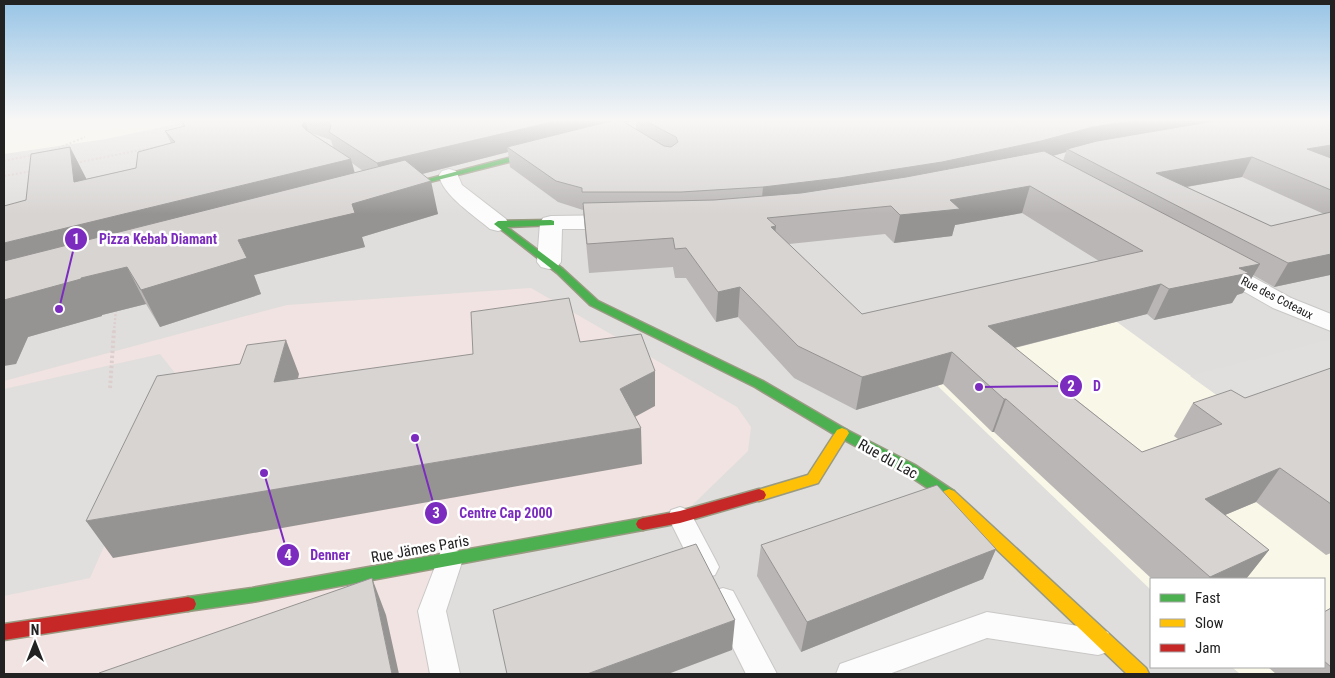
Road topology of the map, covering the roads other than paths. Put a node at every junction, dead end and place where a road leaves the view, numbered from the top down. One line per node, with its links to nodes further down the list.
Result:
1 (543, 151): 2 (street)
2 (449, 175): 3 (street); 6 (street)
3 (377, 190)
4 (644, 221): 5 (street)
5 (551, 223): 6 (street); 8 (street)
6 (498, 224): 8 (street, Rue du Lac)
7 (1196, 255): 9 (street, Rue des Coteaux)
8 (549, 262): 10 (street, Rue du Lac)
9 (1331, 324)
10 (842, 434): 11 (street, Rue Jämes Paris); 14 (street, Rue du Lac)
11 (680, 517): 12 (street, Rue Jämes Paris); 16 (lane)
12 (450, 559): 13 (street, Rue Jämes Paris); 15 (lane)
13 (4, 632)
14 (1107, 644): 17 (lane); 18 (street, Rue du Lac)
15 (445, 674)
16 (762, 674)
17 (851, 674)
18 (1140, 674)

